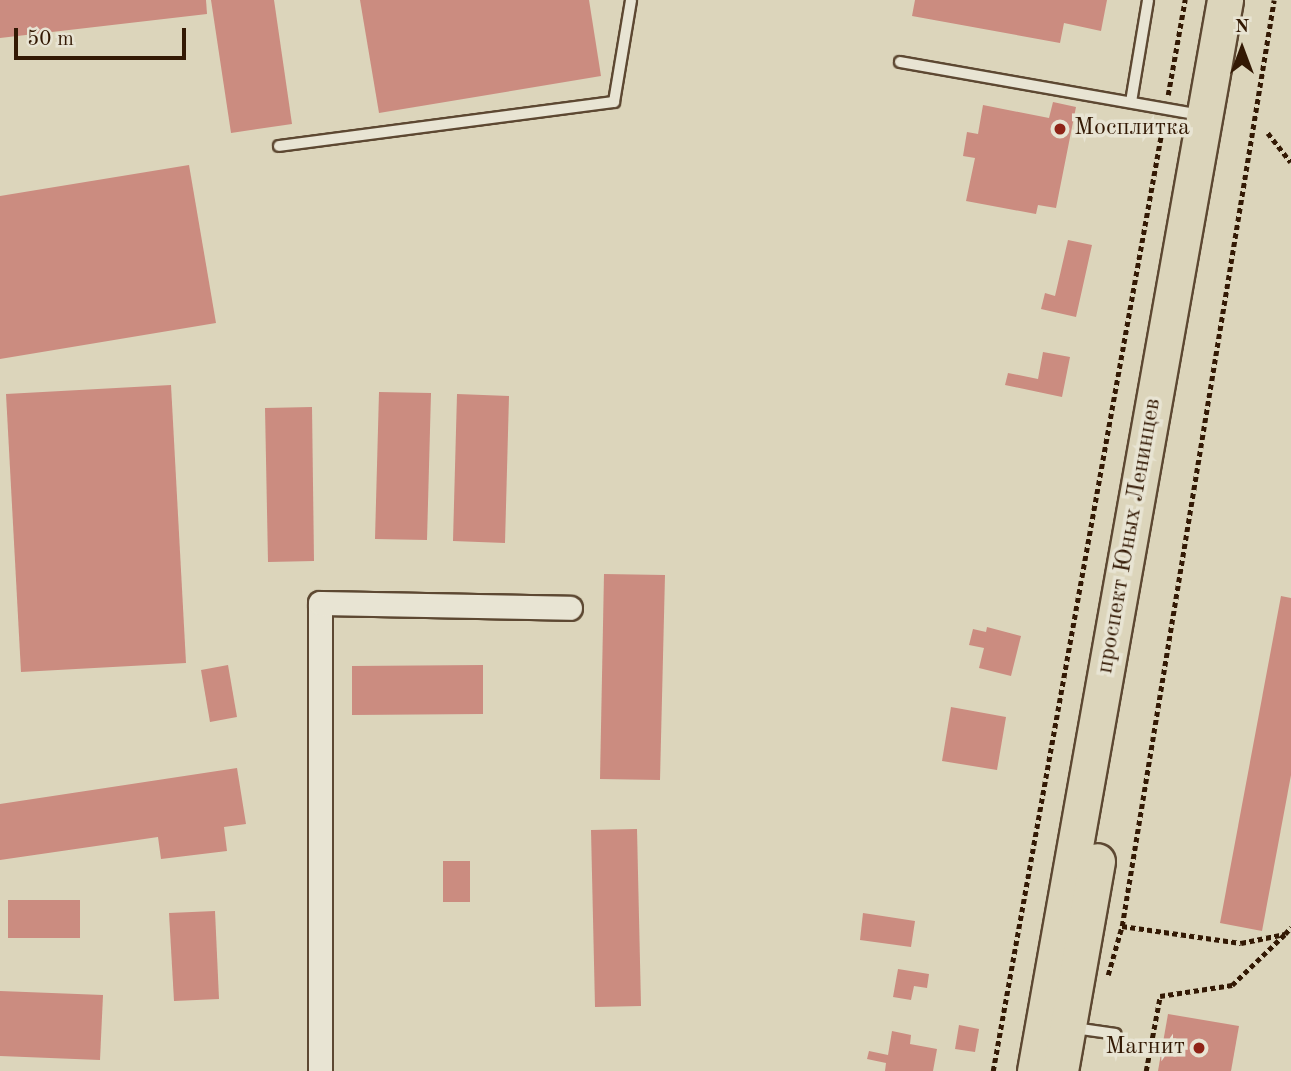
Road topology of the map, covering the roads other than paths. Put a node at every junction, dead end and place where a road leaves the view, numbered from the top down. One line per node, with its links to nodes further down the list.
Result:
1 (631, 0): 8 (lane)
2 (1148, 0): 6 (lane)
3 (1225, 0): 7 (main road, проспект Юных Ленинцев)
4 (1248, 0): 10 (main road, проспект Юных Ленинцев)
5 (900, 62): 6 (lane)
6 (1132, 102): 7 (lane)
7 (1204, 115): 13 (main road, проспект Юных Ленинцев)
8 (279, 146)
9 (570, 608): 12 (street)
10 (1068, 1027): 11 (lane); 14 (main road, проспект Юных Ленинцев)
11 (1116, 1034)
12 (320, 1071)
13 (1035, 1071)
14 (1060, 1071)

